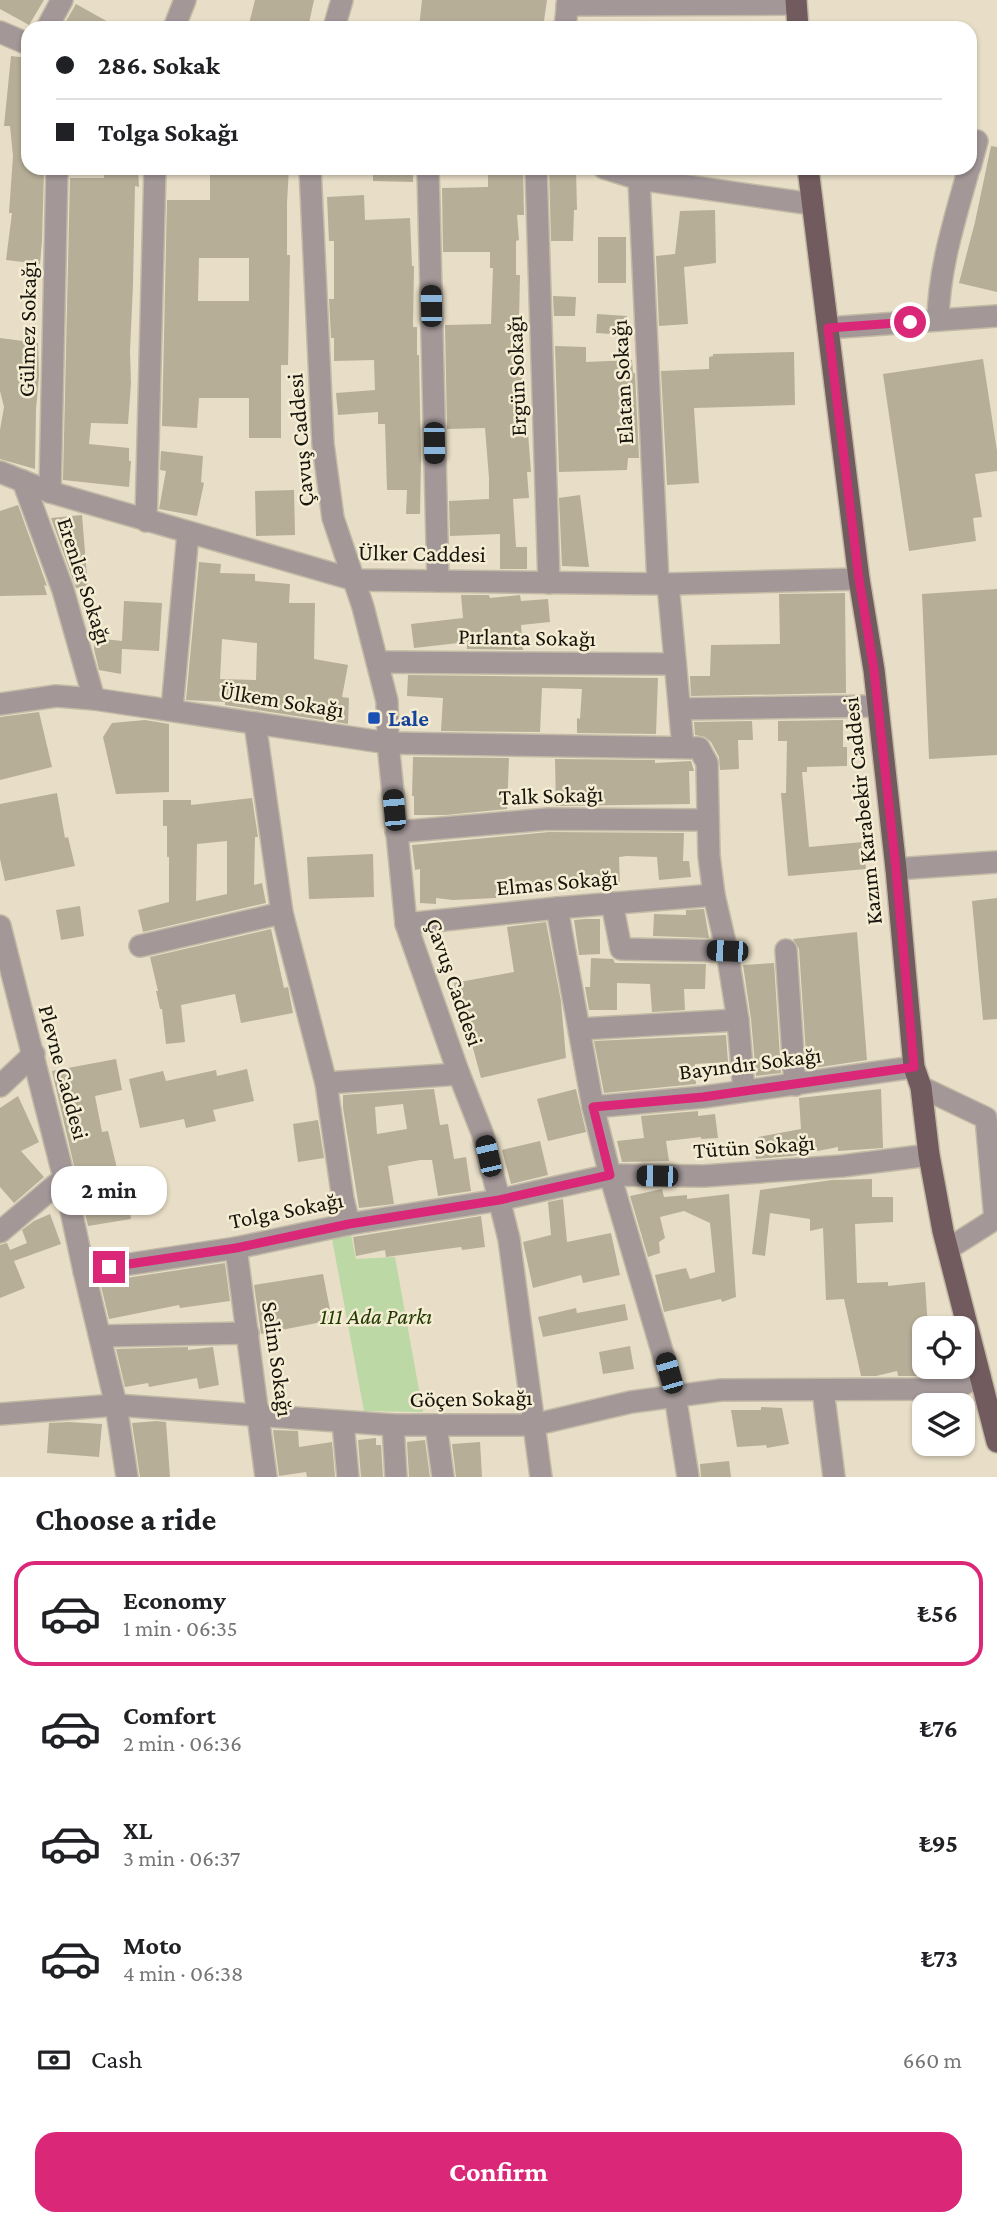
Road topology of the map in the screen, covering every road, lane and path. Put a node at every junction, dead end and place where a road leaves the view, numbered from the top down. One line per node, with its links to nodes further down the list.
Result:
1 (62, 0): 6 (street)
2 (185, 0): 7 (street)
3 (342, 0): 8 (street)
4 (796, 2): 5 (street); 10 (main road)
5 (568, 3): 9 (street)
6 (51, 21)
7 (177, 21)
8 (336, 21)
9 (566, 21)
10 (797, 21)
11 (0, 32): 12 (street)
12 (21, 41)
13 (57, 175): 28 (street, Gülmez Sokağı)
14 (155, 175): 29 (street)
15 (310, 175): 32 (street, Çavuş Caddesi)
16 (428, 175): 33 (street)
17 (536, 175): 34 (street, Ergün Sokağı)
18 (626, 175): 21 (street)
19 (809, 175): 22 (main road, Kazım Karabekir Caddesi)
20 (967, 175): 24 (street)
21 (639, 179): 22 (street); 35 (street, Elatan Sokağı)
22 (811, 204): 25 (main road, Kazım Karabekir Caddesi)
23 (997, 316): 24 (street)
24 (938, 320): 25 (street)
25 (828, 328): 31 (main road, Kazım Karabekir Caddesi)
26 (0, 472): 27 (street, Ülker Caddesi)
27 (23, 481): 28 (street, Ülker Caddesi); 38 (street, Erenler Sokağı)
28 (50, 492): 29 (street, Ülker Caddesi)
29 (146, 521): 30 (street, Ülker Caddesi)
30 (188, 533): 32 (street, Ülker Caddesi); 41 (street)
31 (859, 579): 35 (street, Ülker Caddesi); 40 (main road, Kazım Karabekir Caddesi)
32 (355, 580): 33 (street, Ülker Caddesi); 36 (street, Çavuş Caddesi)
33 (438, 580): 34 (street, Ülker Caddesi)
34 (549, 583): 35 (street, Ülker Caddesi)
35 (663, 583): 37 (street)
36 (378, 662): 37 (street, Pırlanta Sokağı); 44 (street, Çavuş Caddesi)
37 (675, 664): 42 (street)
38 (94, 699): 39 (street, Ülkem Sokağı); 41 (street, Ülkem Sokağı)
39 (0, 704)
40 (878, 706): 42 (street); 49 (main road, Kazım Karabekir Caddesi)
41 (172, 709): 43 (street, Ülkem Sokağı)
42 (680, 709): 45 (street)
43 (255, 723): 44 (street, Ülkem Sokağı); 53 (street)
44 (388, 743): 45 (street, Ülkem Sokağı); 47 (street, Çavuş Caddesi)
45 (683, 747): 46 (street)
46 (707, 820): 47 (street, Talk Sokağı); 50 (street)
47 (396, 832): 54 (street, Çavuş Caddesi)
48 (997, 862): 49 (street)
49 (896, 869): 63 (main road, Kazım Karabekir Caddesi)
50 (714, 895): 51 (street, Elmas Sokağı); 58 (street)
51 (612, 903): 52 (street, Elmas Sokağı); 58 (street)
52 (557, 908): 54 (street, Elmas Sokağı); 61 (street)
53 (282, 913): 56 (street); 65 (street)
54 (406, 923): 64 (street, Çavuş Caddesi)
55 (0, 926): 59 (street, Plevne Caddesi)
56 (140, 946)
57 (786, 950): 66 (street)
58 (727, 951): 60 (street)
59 (5, 973): 62 (street, Plevne Caddesi)
60 (738, 1020): 61 (street); 69 (street)
61 (580, 1029): 70 (street)
62 (34, 1055): 67 (street); 73 (street, Plevne Caddesi)
63 (914, 1067): 66 (street, Bayındır Sokağı); 68 (main road, Kazım Karabekir Caddesi)
64 (459, 1074): 65 (street); 74 (street, Çavuş Caddesi)
65 (326, 1083): 75 (street)
66 (795, 1085): 69 (street, Bayındır Sokağı)
67 (0, 1086)
68 (921, 1087): 71 (main road, Kazım Karabekir Caddesi); 78 (street)
69 (744, 1091): 70 (street, Bayındır Sokağı)
70 (593, 1107): 72 (street)
71 (929, 1155): 72 (street, Tütün Sokağı); 78 (main road, Kazım Karabekir Caddesi)
72 (610, 1175): 74 (street, Tütün Sokağı); 84 (street)
73 (64, 1178): 76 (street); 79 (street, Plevne Caddesi)
74 (499, 1200): 75 (street, Tolga Sokağı); 91 (street, Çavuş Caddesi)
75 (349, 1224): 77 (street, Tolga Sokağı)
76 (0, 1232)
77 (236, 1248): 79 (street, Tolga Sokağı); 80 (street, Selim Sokağı)
78 (948, 1249): 82 (main road, Kazım Karabekir Caddesi)
79 (84, 1271): 81 (street, Plevne Caddesi)
80 (248, 1333): 81 (street); 87 (street, Selim Sokağı)
81 (100, 1336): 85 (street, Plevne Caddesi)
82 (980, 1376): 83 (street, Göçen Sokağı); 92 (main road, Kazım Karabekir Caddesi)
83 (822, 1390): 84 (street, Göçen Sokağı); 100 (street)
84 (675, 1395): 91 (street, Göçen Sokağı); 99 (street)
85 (116, 1405): 86 (street, Göçen Sokağı); 87 (street, Göçen Sokağı); 93 (street, Plevne Caddesi)
86 (0, 1414)
87 (259, 1414): 88 (street, Göçen Sokağı); 94 (street, Selim Sokağı)
88 (343, 1423): 89 (street, Göçen Sokağı); 95 (street)
89 (393, 1425): 90 (street, Göçen Sokağı); 96 (street)
90 (436, 1425): 91 (street, Göçen Sokağı); 97 (street)
91 (533, 1425): 98 (street, Çavuş Caddesi)
92 (997, 1442)
93 (127, 1477)
94 (266, 1477)
95 (348, 1477)
96 (396, 1477)
97 (443, 1477)
98 (541, 1477)
99 (688, 1477)
100 (834, 1477)

